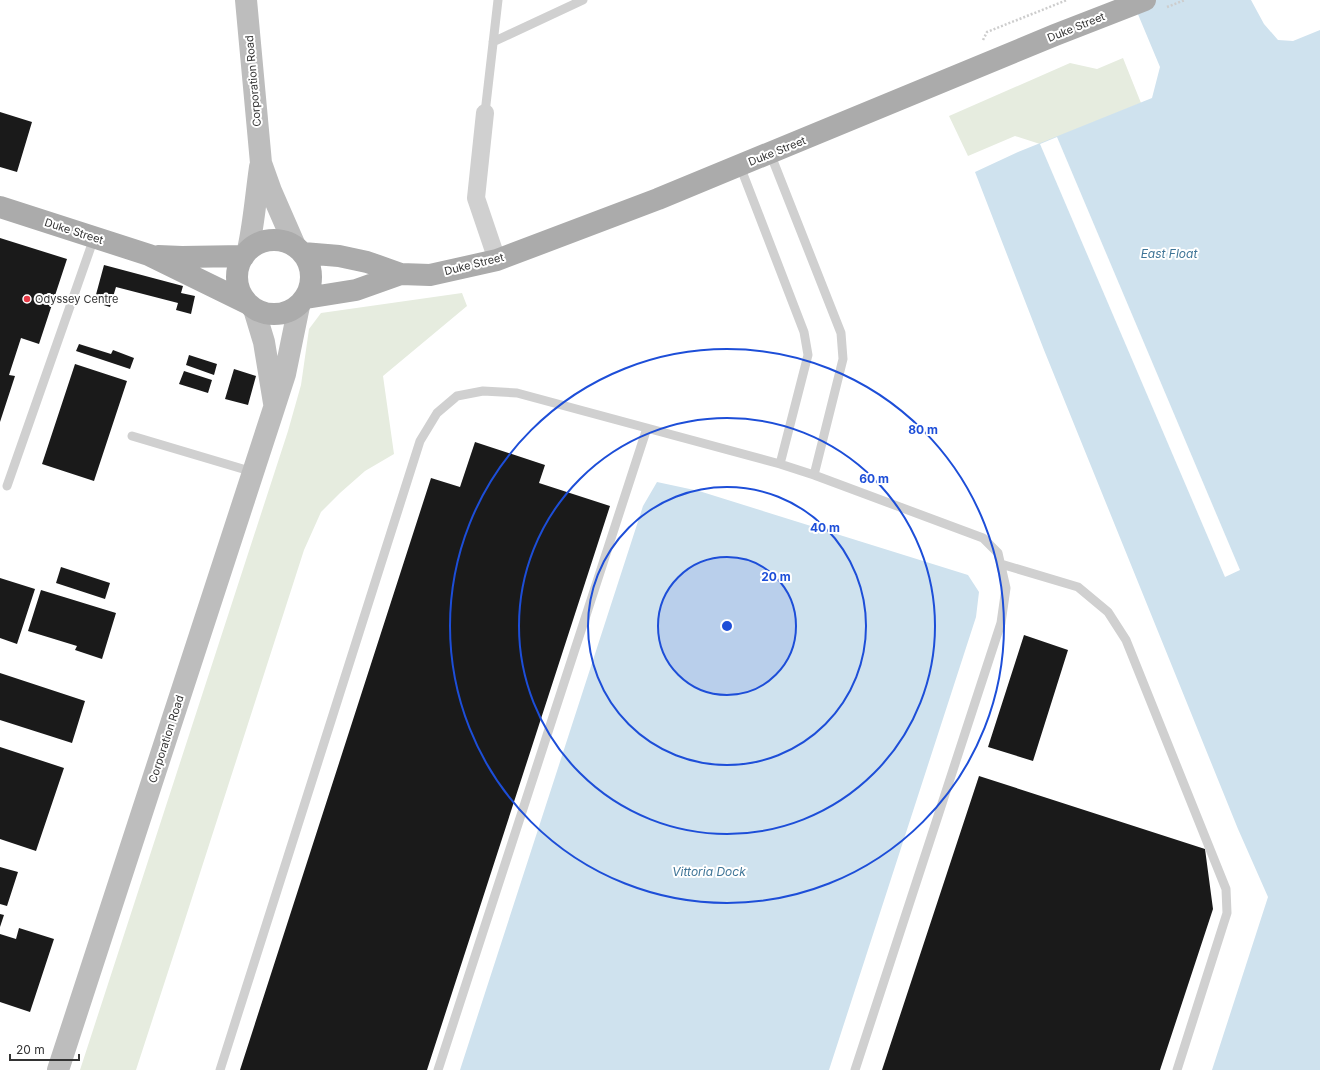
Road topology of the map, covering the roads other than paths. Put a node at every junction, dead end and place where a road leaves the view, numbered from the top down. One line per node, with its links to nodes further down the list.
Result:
1 (246, 0): 8 (main road, Corporation Road)
2 (498, 0): 5 (lane)
3 (583, 0): 5 (lane)
4 (1145, 0): 7 (main road, Duke Street)
5 (493, 42): 6 (lane)
6 (485, 113): 15 (street)
7 (770, 153): 9 (main road, Duke Street); 24 (lane)
8 (261, 163): 12 (main road, Corporation Road); 13 (main road, Corporation Road)
9 (740, 166): 15 (main road, Duke Street); 22 (lane)
10 (0, 207): 11 (main road, Duke Street)
11 (94, 238): 14 (main road, Duke Street); 25 (lane)
12 (299, 250): 13 (main road); 16 (main road, Duke Street); 17 (main road)
13 (246, 253): 14 (main road, Duke Street); 18 (main road)
14 (149, 255): 18 (main road, Duke Street)
15 (496, 260): 16 (main road, Duke Street)
16 (401, 274): 17 (main road, Duke Street)
17 (302, 302): 18 (main road); 19 (main road, Corporation Road)
18 (251, 306): 19 (main road, Corporation Road)
19 (274, 408): 23 (main road, Corporation Road)
20 (647, 428): 22 (lane); 28 (lane); 29 (lane)
21 (132, 436): 23 (lane)
22 (780, 464): 24 (lane)
23 (254, 472): 27 (main road, Corporation Road)
24 (814, 475): 26 (lane)
25 (7, 486)
26 (1001, 564): 30 (lane); 31 (lane)
27 (58, 1070)
28 (220, 1070)
29 (438, 1070)
30 (855, 1070)
31 (1177, 1070)

